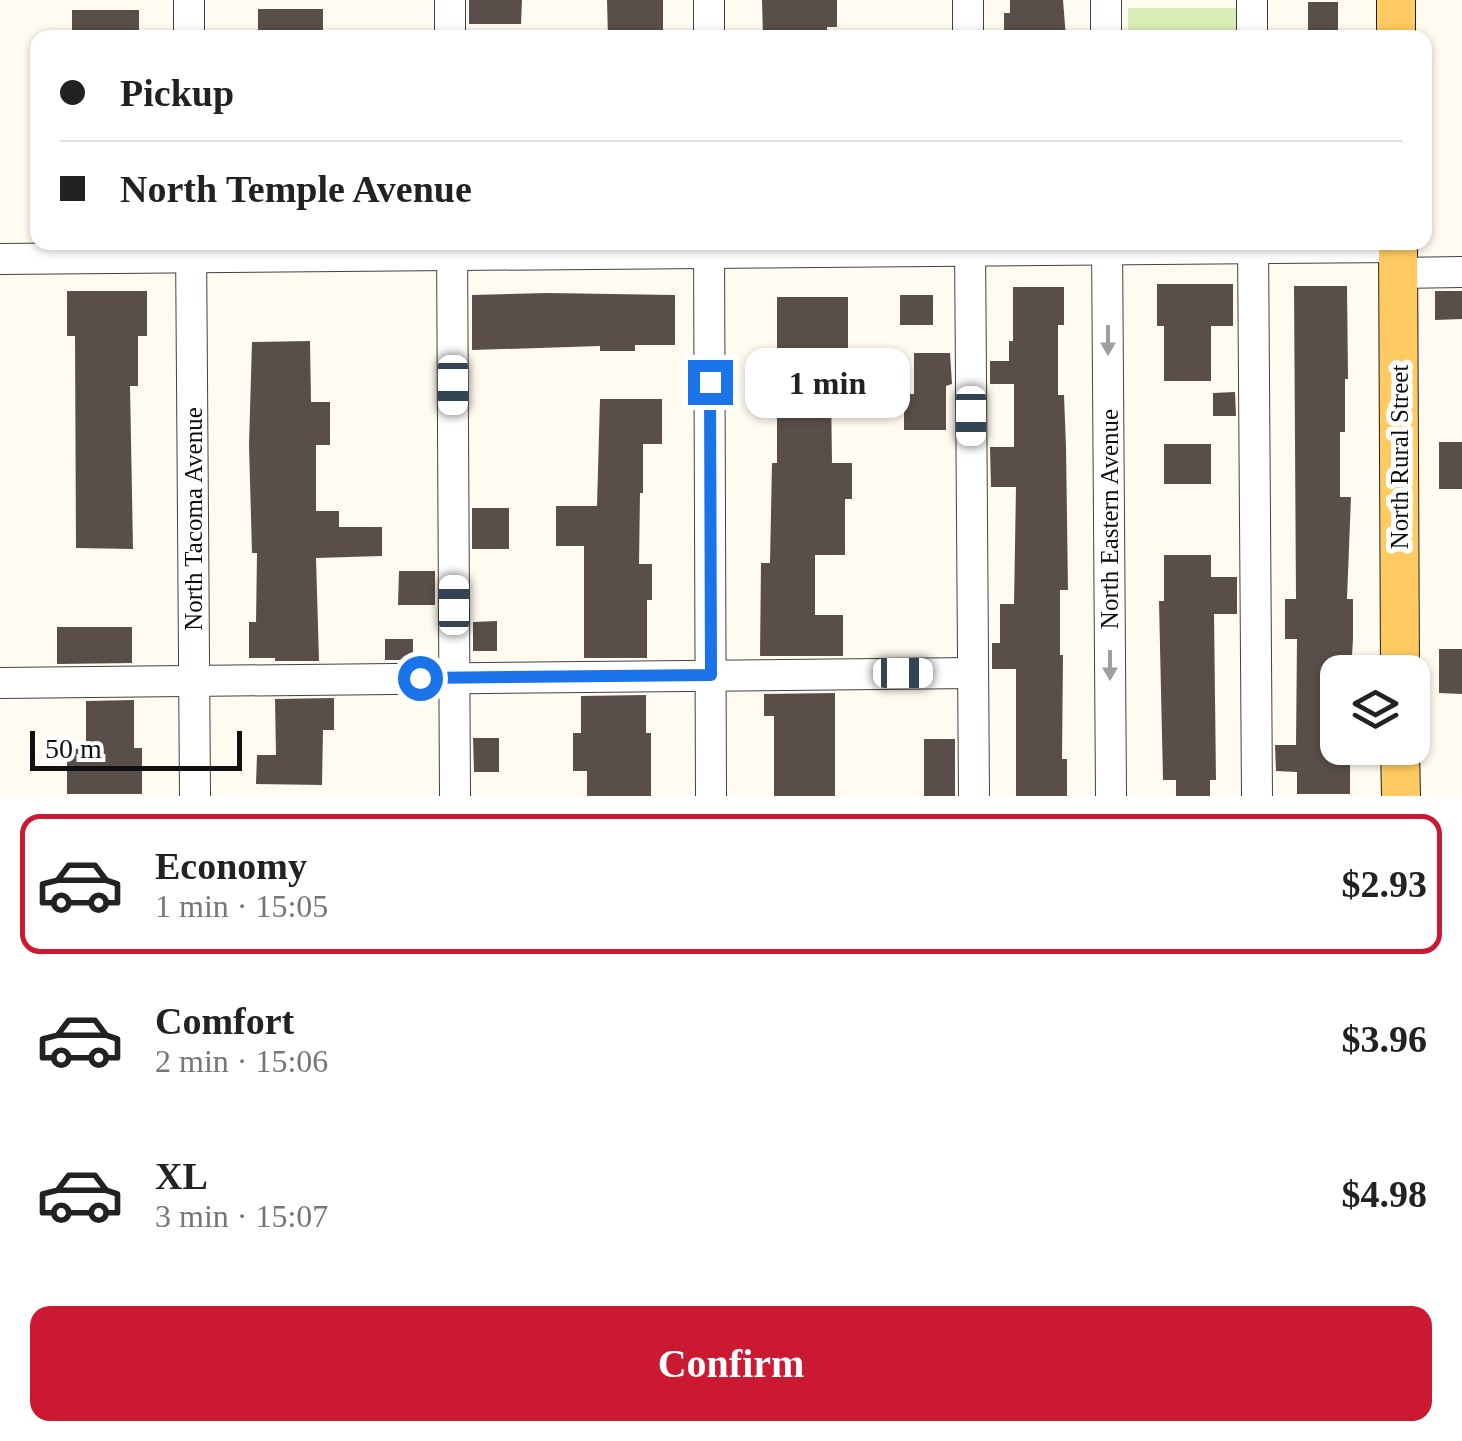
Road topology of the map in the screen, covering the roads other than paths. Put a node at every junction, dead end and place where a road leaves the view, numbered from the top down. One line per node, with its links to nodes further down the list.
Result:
1 (189, 0): 8 (street)
2 (450, 0): 9 (street)
3 (709, 0): 10 (street)
4 (968, 0): 11 (street)
5 (1106, 0): 12 (street)
6 (1252, 0): 13 (street)
7 (1396, 0): 14 (main road)
8 (189, 30)
9 (450, 30)
10 (709, 30)
11 (968, 30)
12 (1106, 30)
13 (1252, 30)
14 (1396, 30)
15 (322, 250): 22 (street)
16 (452, 250): 29 (street)
17 (710, 250): 28 (street)
18 (970, 250): 27 (street)
19 (1108, 250): 37 (street, North Eastern Avenue, one-way to 37)
20 (1253, 250): 38 (street)
21 (1334, 250): 23 (street)
22 (191, 251): 24 (street); 30 (street, North Tacoma Avenue)
23 (1398, 254): 25 (street); 26 (main road, North Rural Street)
24 (0, 259)
25 (1462, 272)
26 (1400, 655)
27 (973, 673): 28 (street); 36 (street)
28 (711, 675): 29 (street); 35 (street)
29 (454, 678): 30 (street); 34 (street)
30 (194, 681): 31 (street); 33 (street, North Tacoma Avenue)
31 (0, 683)
32 (1400, 765): 39 (main road)
33 (195, 796)
34 (455, 796)
35 (711, 796)
36 (974, 796)
37 (1111, 796)
38 (1257, 796)
39 (1401, 796)

